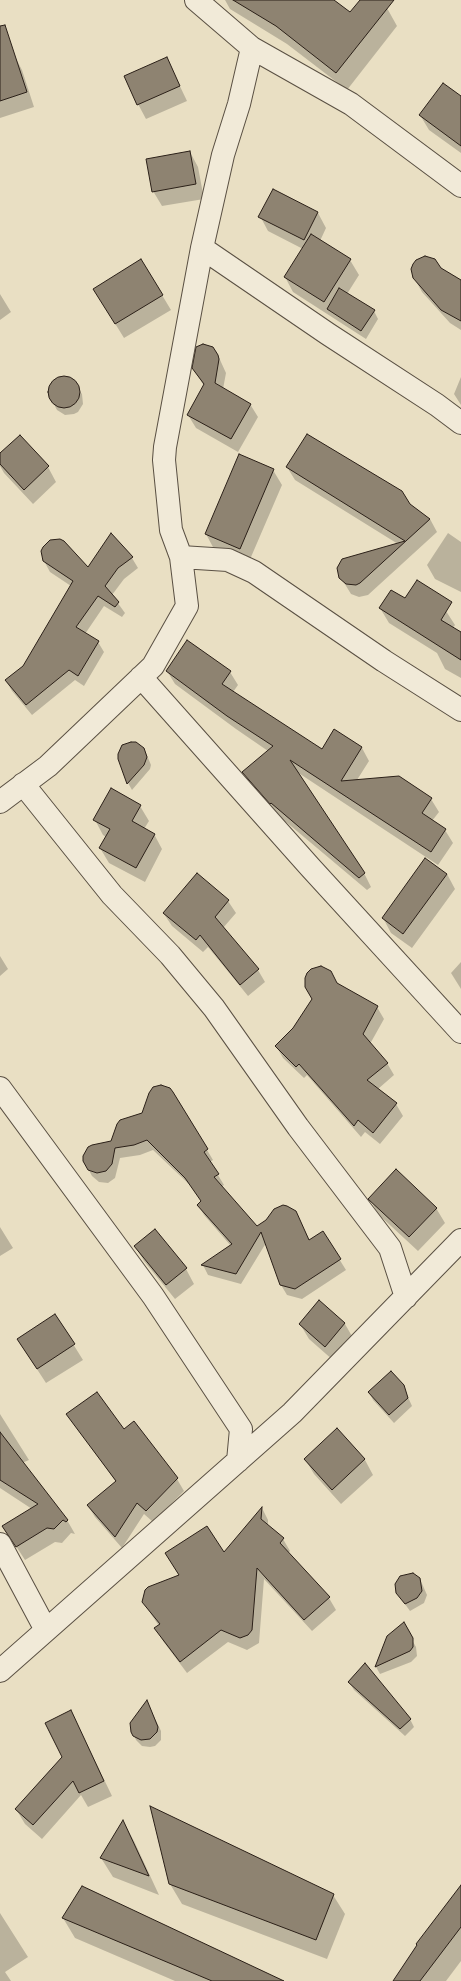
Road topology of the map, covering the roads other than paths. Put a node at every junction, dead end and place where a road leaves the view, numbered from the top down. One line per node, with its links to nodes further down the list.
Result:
1 (196, 0): 2 (street)
2 (252, 48): 3 (street); 4 (street)
3 (461, 186)
4 (202, 248): 5 (street); 6 (street)
5 (461, 423)
6 (181, 557): 7 (street); 8 (street)
7 (141, 677): 9 (street); 11 (street)
8 (461, 710)
9 (23, 784): 10 (street); 14 (street)
10 (0, 802)
11 (461, 1032)
12 (0, 1088): 15 (street)
13 (461, 1240): 14 (street)
14 (406, 1297): 15 (street)
15 (238, 1461): 17 (street)
16 (0, 1544): 17 (street)
17 (46, 1630): 18 (street)
18 (0, 1671)

